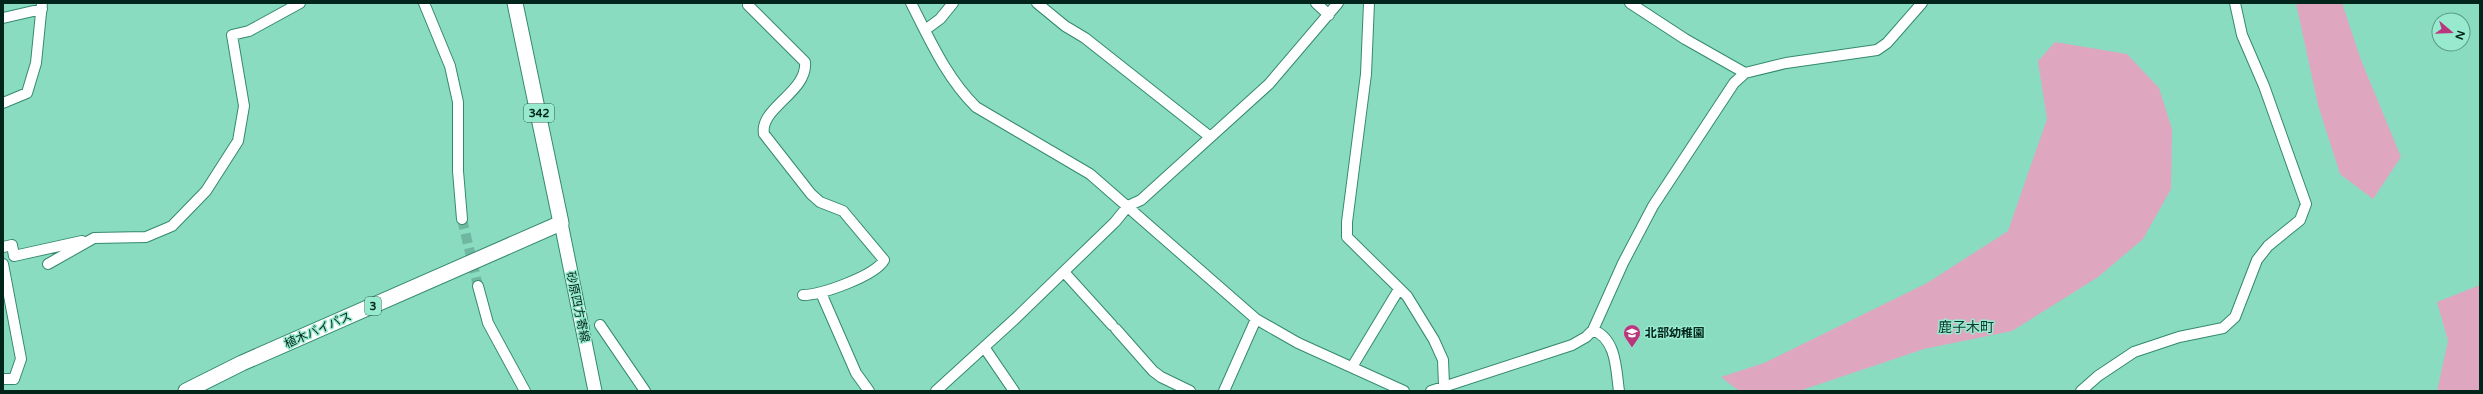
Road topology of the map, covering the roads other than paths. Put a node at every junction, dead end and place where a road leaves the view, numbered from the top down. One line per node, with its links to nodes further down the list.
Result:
1 (300, 3): 24 (street)
2 (424, 3): 22 (street)
3 (515, 3): 23 (highway, 342)
4 (749, 3): 31 (street)
5 (911, 3): 17 (street)
6 (953, 3): 17 (street)
7 (1036, 3): 20 (street)
8 (1316, 3): 15 (street)
9 (1338, 3): 15 (street)
10 (1369, 3): 30 (street)
11 (1630, 3): 18 (street)
12 (1922, 3): 18 (street)
13 (2235, 3): 52 (street)
14 (42, 6): 16 (street); 19 (street)
15 (1329, 15): 20 (street)
16 (3, 18)
17 (925, 30): 21 (street)
18 (1745, 73): 35 (street)
19 (3, 103)
20 (1209, 136): 21 (street)
21 (1128, 206): 28 (street); 33 (street)
22 (462, 219)
23 (560, 224): 40 (highway, 植木バイパス / 3); 42 (main road, 砂原四方寄線 / 342)
24 (94, 238): 25 (street); 27 (street)
25 (3, 247)
26 (3, 264): 38 (street)
27 (48, 264)
28 (1064, 272): 36 (street); 47 (street)
29 (478, 286): 41 (street)
30 (1399, 289): 37 (street); 39 (street)
31 (821, 293): 32 (street); 44 (street)
32 (803, 295)
33 (1256, 319): 37 (street); 48 (street)
34 (600, 325): 43 (street)
35 (1593, 330): 39 (street); 51 (street)
36 (984, 348): 45 (street); 46 (street)
37 (1352, 368): 49 (street)
38 (3, 379)
39 (1451, 386): 50 (street)
40 (186, 391)
41 (525, 391)
42 (595, 391)
43 (645, 391)
44 (869, 391)
45 (936, 391)
46 (1014, 391)
47 (1190, 391)
48 (1224, 391)
49 (1404, 391)
50 (1431, 391)
51 (1619, 391)
52 (2081, 391)

